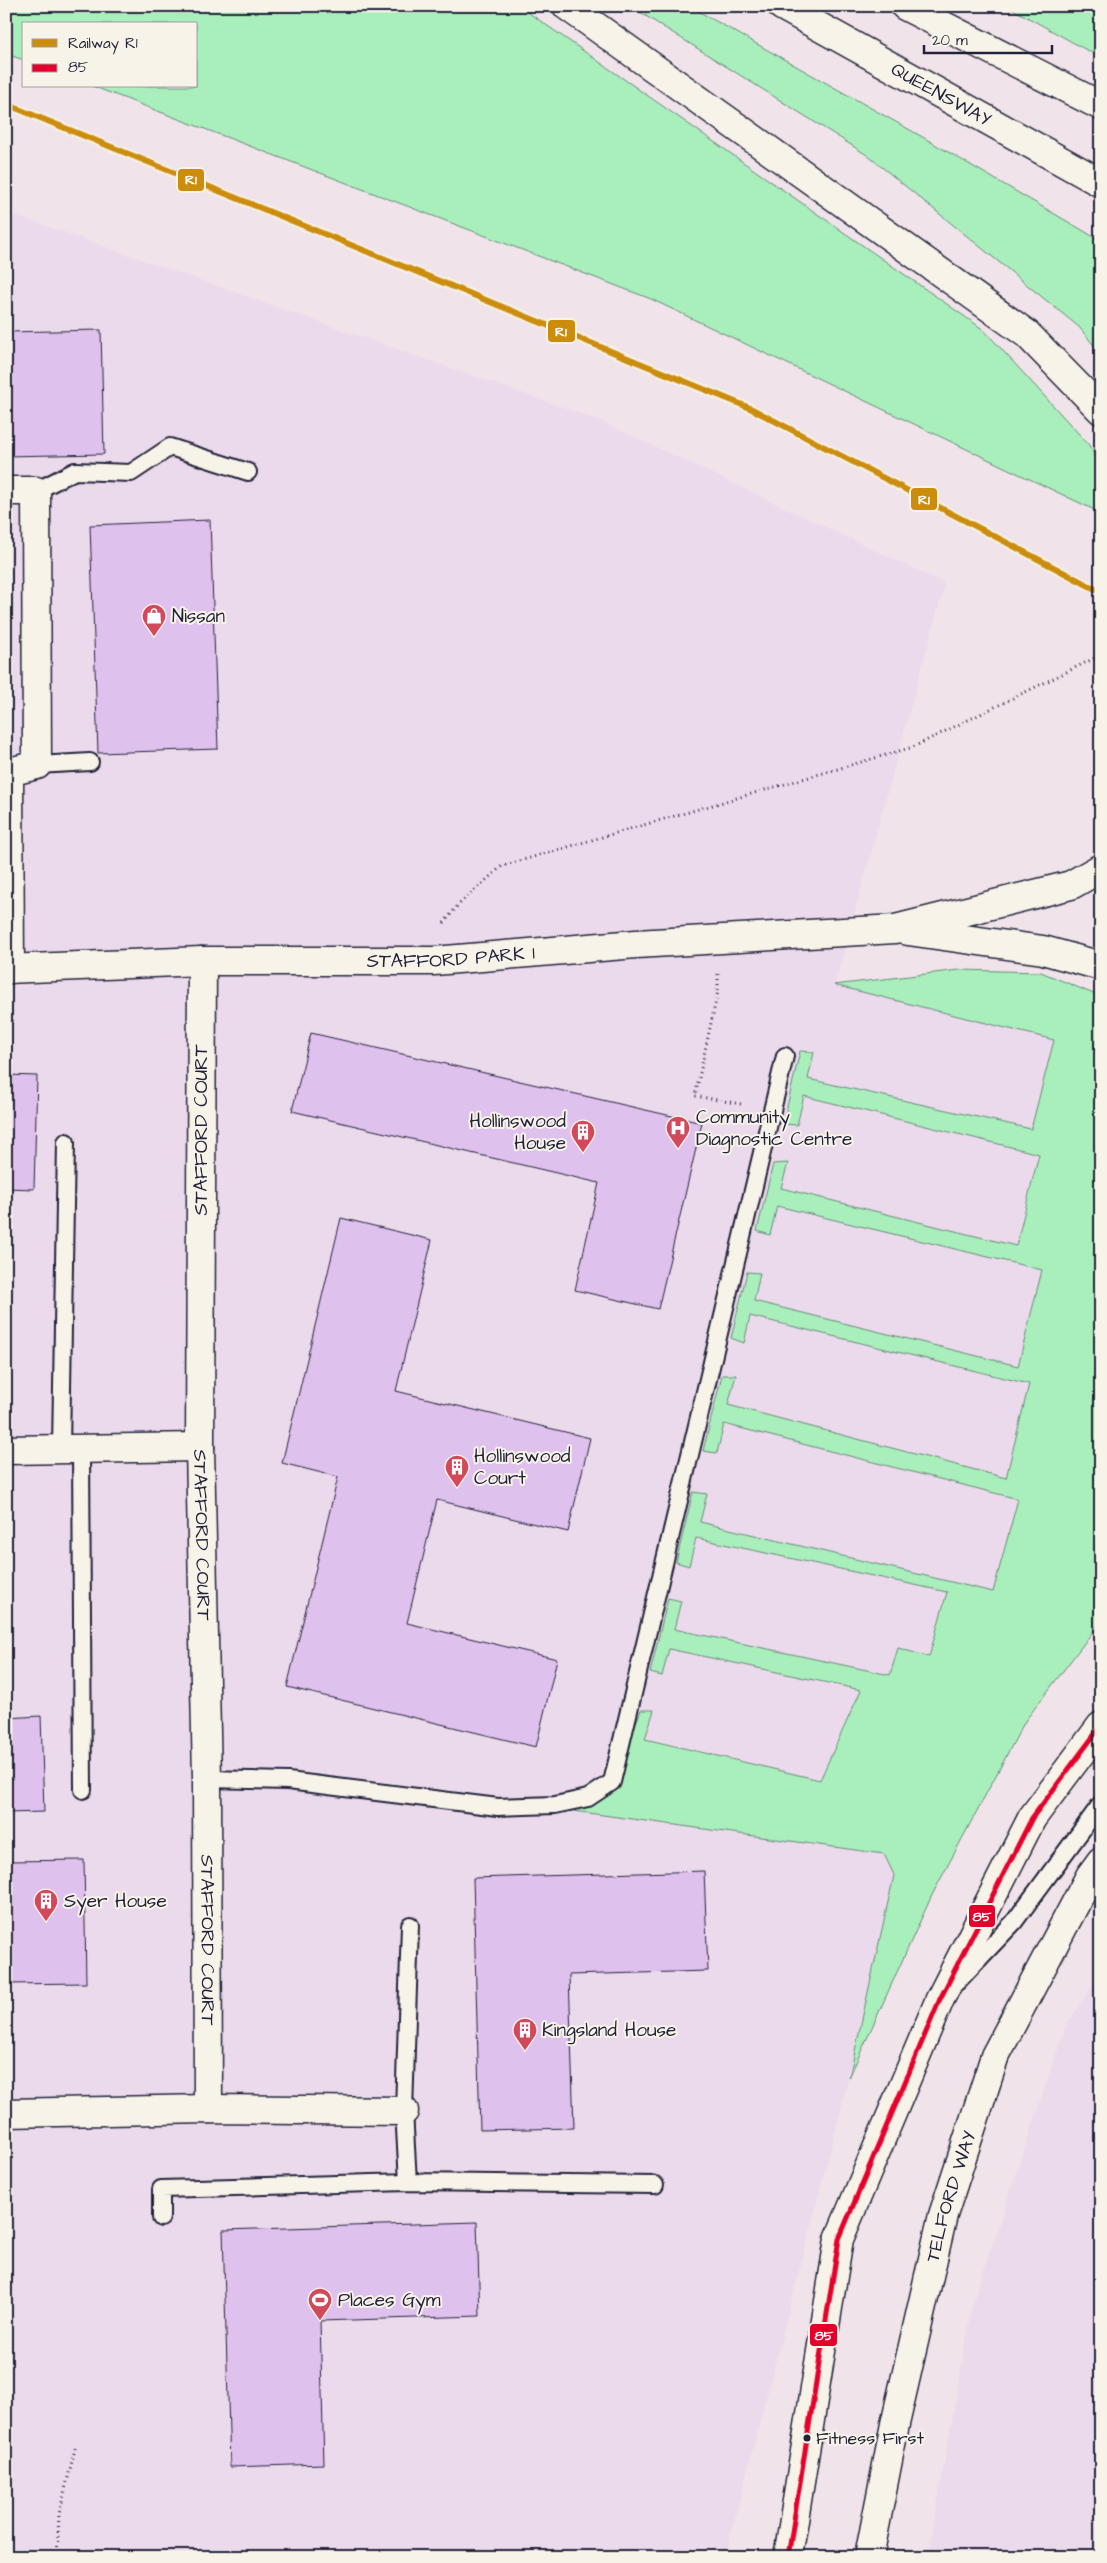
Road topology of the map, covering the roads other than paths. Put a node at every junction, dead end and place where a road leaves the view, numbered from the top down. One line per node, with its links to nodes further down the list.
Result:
1 (568, 6): 6 (main road)
2 (782, 6): 5 (main road, QUEENSWAY)
3 (905, 6): 4 (main road)
4 (1101, 106)
5 (1101, 183)
6 (1101, 410)
7 (248, 472): 9 (lane)
8 (6, 491): 9 (main road)
9 (36, 491): 11 (main road)
10 (90, 762): 11 (lane)
11 (37, 765): 12 (main road)
12 (7, 772): 17 (main road)
13 (1101, 868): 14 (main road)
14 (895, 929): 15 (main road, STAFFORD PARK 1); 16 (main road)
15 (202, 961): 17 (main road, STAFFORD PARK 1); 20 (main road, STAFFORD COURT)
16 (1101, 966)
17 (8, 969)
18 (785, 1056): 24 (lane)
19 (66, 1142): 21 (lane)
20 (200, 1447): 21 (main road); 24 (main road, STAFFORD COURT)
21 (71, 1449): 22 (main road); 25 (lane)
22 (6, 1450)
23 (1101, 1726): 29 (main road)
24 (207, 1779): 30 (main road, STAFFORD COURT)
25 (83, 1790)
26 (1101, 1804): 29 (lane)
27 (1101, 1861): 37 (main road, TELFORD WAY)
28 (410, 1925): 31 (lane)
29 (940, 1999): 36 (main road)
30 (208, 2109): 31 (main road); 32 (main road)
31 (404, 2111): 33 (lane)
32 (6, 2113)
33 (408, 2182): 34 (lane); 35 (lane)
34 (656, 2185)
35 (161, 2218)
36 (788, 2557)
37 (869, 2557)

